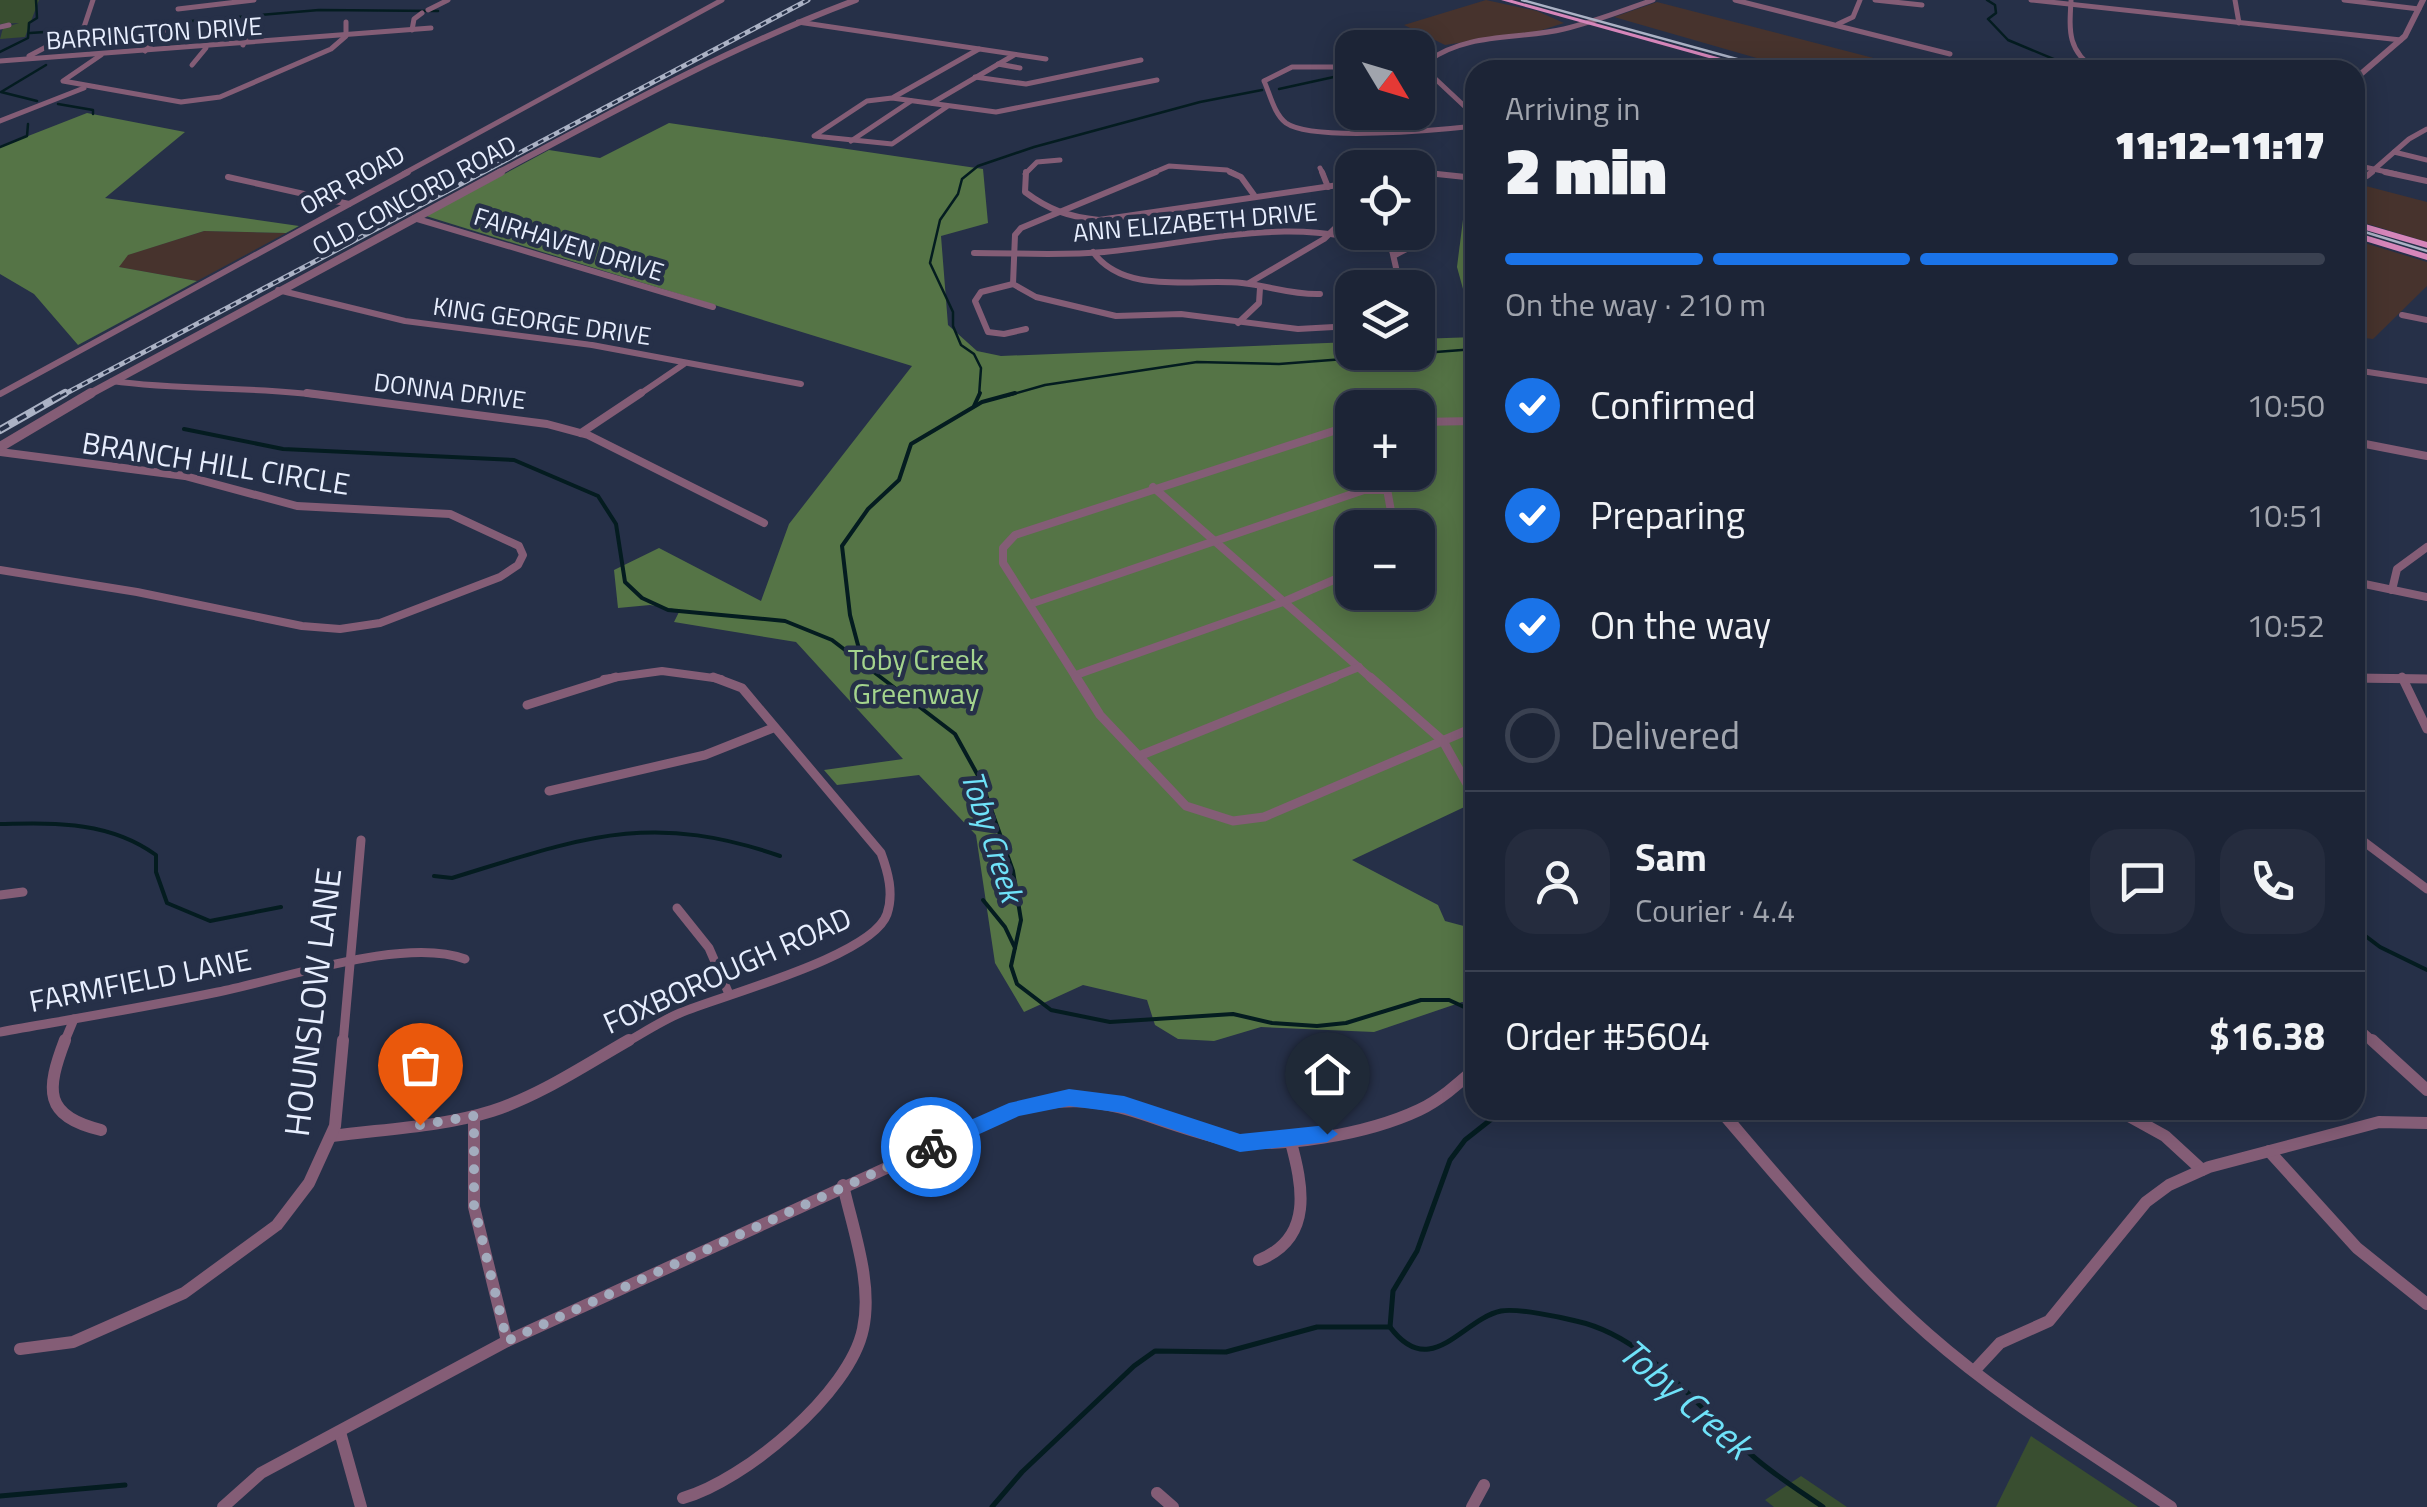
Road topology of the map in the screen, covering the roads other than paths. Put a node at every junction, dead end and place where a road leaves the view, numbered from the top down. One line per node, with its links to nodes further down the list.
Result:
1 (93, 0): 43 (street)
2 (182, 0): 20 (street)
3 (254, 0): 20 (street)
4 (436, 0): 5 (street)
5 (448, 0): 32 (street)
6 (722, 0): 85 (street, ORR ROAD)
7 (856, 0): 24 (street, OLD CONCORD ROAD)
8 (1504, 0): 25 (main road)
9 (1534, 0): 22 (main road)
10 (1653, 0): 22 (street)
11 (1735, 0): 27 (street)
12 (1860, 0): 27 (street)
13 (1875, 0): 19 (street)
14 (2031, 0): 18 (street)
15 (2234, 0): 26 (street)
16 (2344, 0): 21 (street)
17 (2423, 0): 21 (street)
18 (2071, 2): 26 (street); 49 (street)
19 (1922, 6)
20 (178, 9): 38 (street)
21 (2419, 9): 34 (street)
22 (1600, 18): 25 (street); 48 (main road)
23 (346, 22): 33 (street)
24 (795, 22): 37 (street); 87 (street, OLD CONCORD ROAD)
25 (1585, 22): 41 (street); 47 (main road)
26 (2239, 22): 34 (street)
27 (1836, 25): 42 (street)
28 (9, 26): 29 (street)
29 (0, 27)
30 (250, 27): 35 (street)
31 (431, 28): 32 (street, BARRINGTON DRIVE)
32 (412, 30): 33 (street, BARRINGTON DRIVE)
33 (346, 36): 35 (street, BARRINGTON DRIVE); 59 (street)
34 (2401, 40): 55 (street)
35 (243, 45): 36 (street, BARRINGTON DRIVE)
36 (206, 48): 38 (street, BARRINGTON DRIVE); 51 (street)
37 (979, 49): 40 (street); 60 (street)
38 (144, 52): 39 (street, BARRINGTON DRIVE)
39 (102, 54): 43 (street, BARRINGTON DRIVE); 59 (street)
40 (1014, 54): 45 (street); 50 (street)
41 (1435, 54)
42 (1950, 54)
43 (23, 59): 44 (street, BARRINGTON DRIVE); 54 (street)
44 (0, 60)
45 (1046, 60)
46 (1141, 60): 56 (street)
47 (1723, 60)
48 (1752, 60)
49 (2082, 60)
50 (998, 64): 53 (street); 56 (street)
51 (192, 65)
52 (1335, 67): 69 (street)
53 (1020, 68)
54 (0, 70)
55 (2365, 71)
56 (976, 77): 62 (street)
57 (1157, 80): 63 (street)
58 (1435, 80): 64 (street)
59 (86, 87): 65 (street)
60 (892, 98): 61 (street); 70 (street)
61 (910, 101): 62 (street); 70 (street)
62 (932, 103): 63 (street)
63 (948, 106): 70 (street)
64 (1465, 107)
65 (0, 120)
66 (1465, 126): 67 (street)
67 (1435, 128)
68 (2427, 128): 71 (street)
69 (1388, 130)
70 (851, 141)
71 (2394, 152): 73 (street); 76 (street)
72 (1060, 160): 86 (street)
73 (2427, 160)
74 (1320, 168): 83 (street)
75 (2365, 168): 76 (street)
76 (2375, 170): 78 (street); 81 (street)
77 (1435, 174): 80 (street)
78 (2367, 176)
79 (228, 177): 85 (street)
80 (1465, 177)
81 (2427, 181)
82 (1335, 186): 83 (street)
83 (1328, 187): 84 (street)
84 (1254, 194): 86 (street); 86 (street, ANN ELIZABETH DRIVE)
85 (348, 204): 115 (street, ORR ROAD)
86 (1058, 210): 95 (street, ANN ELIZABETH DRIVE)
87 (414, 218): 102 (street, OLD CONCORD ROAD); 104 (street, FAIRHAVEN DRIVE)
88 (2365, 227): 91 (main road)
89 (1333, 231): 93 (street, ANN ELIZABETH DRIVE); 96 (street, ANN ELIZABETH DRIVE); 99 (street)
90 (2365, 238): 97 (main road)
91 (2427, 245)
92 (1405, 250): 96 (street)
93 (1093, 252): 95 (street, ANN ELIZABETH DRIVE); 99 (street)
94 (974, 253): 95 (street, ANN ELIZABETH DRIVE)
95 (1013, 253): 100 (street)
96 (1395, 255): 98 (street)
97 (2427, 258)
98 (1397, 270)
99 (1249, 283): 101 (street)
100 (1013, 284): 107 (street); 109 (street)
101 (1260, 288): 103 (street); 107 (street)
102 (278, 290): 110 (street, KING GEORGE DRIVE); 112 (street, OLD CONCORD ROAD)
103 (1320, 294)
104 (713, 307)
105 (2402, 315): 106 (street)
106 (2427, 320)
107 (1238, 323): 108 (street)
108 (1335, 328)
109 (1026, 329)
110 (684, 364): 114 (street, KING GEORGE DRIVE); 119 (street)
111 (2365, 372): 113 (street)
112 (110, 380): 119 (street, DONNA DRIVE); 121 (street, OLD CONCORD ROAD)
113 (2427, 381)
114 (801, 384)
115 (0, 394)
116 (1435, 422): 117 (street)
117 (1465, 422)
118 (1335, 430): 123 (street)
119 (580, 433): 127 (street, DONNA DRIVE)
120 (2365, 444): 122 (street)
121 (0, 450): 130 (street, BRANCH HILL CIRCLE)
122 (2427, 456)
123 (1153, 487): 128 (street); 136 (street)
124 (1364, 490): 128 (street)
125 (1387, 490): 126 (street)
126 (1391, 510)
127 (764, 523)
128 (1214, 541): 135 (street); 136 (street)
129 (2427, 548): 133 (street)
130 (0, 570)
131 (1335, 579): 135 (street)
132 (2365, 584): 133 (street)
133 (2392, 590): 134 (street)
134 (2427, 596)
135 (1283, 602): 137 (street); 138 (street)
136 (1030, 604): 138 (street)
137 (1359, 668): 146 (street); 147 (street)
138 (1076, 675): 147 (street)
139 (2402, 677): 140 (street); 141 (street); 144 (street)
140 (2365, 678)
141 (2427, 680)
142 (527, 705): 143 (street, FOXBOROUGH ROAD)
143 (773, 728): 149 (street); 158 (street, FOXBOROUGH ROAD)
144 (2427, 730)
145 (1465, 731): 146 (street)
146 (1443, 741): 147 (street); 148 (street)
147 (1139, 756)
148 (1465, 780)
149 (549, 792)
150 (361, 840): 157 (street, HOUNSLOW LANE)
151 (2365, 844): 152 (street)
152 (2427, 889)
153 (23, 892): 154 (street)
154 (0, 895)
155 (677, 908): 158 (street)
156 (465, 959): 157 (street, FARMFIELD LANE)
157 (352, 963): 159 (street, FARMFIELD LANE); 169 (street, HOUNSLOW LANE)
158 (729, 994): 164 (street, FOXBOROUGH ROAD)
159 (74, 1018): 160 (street, FARMFIELD LANE); 168 (street)
160 (0, 1032)
161 (2365, 1034): 163 (street)
162 (1465, 1078): 170 (street)
163 (2427, 1090)
164 (474, 1116): 169 (street, FOXBOROUGH ROAD); 176 (street)
165 (1729, 1120): 178 (street)
166 (2136, 1120): 172 (street)
167 (2427, 1122): 171 (street)
168 (102, 1130)
169 (332, 1136): 177 (street, HOUNSLOW LANE)
170 (1290, 1140): 173 (street); 174 (street)
171 (2269, 1151): 172 (street); 175 (street)
172 (2202, 1170): 178 (street)
173 (843, 1185): 176 (street); 182 (street)
174 (1259, 1260)
175 (2427, 1304)
176 (507, 1341): 179 (street)
177 (20, 1349)
178 (1974, 1371): 187 (street)
179 (340, 1432): 183 (street); 184 (street)
180 (1484, 1485): 186 (street)
181 (1157, 1493): 185 (street)
182 (683, 1498)
183 (223, 1507)
184 (360, 1507)
185 (1173, 1507)
186 (1472, 1507)
187 (2171, 1507)

